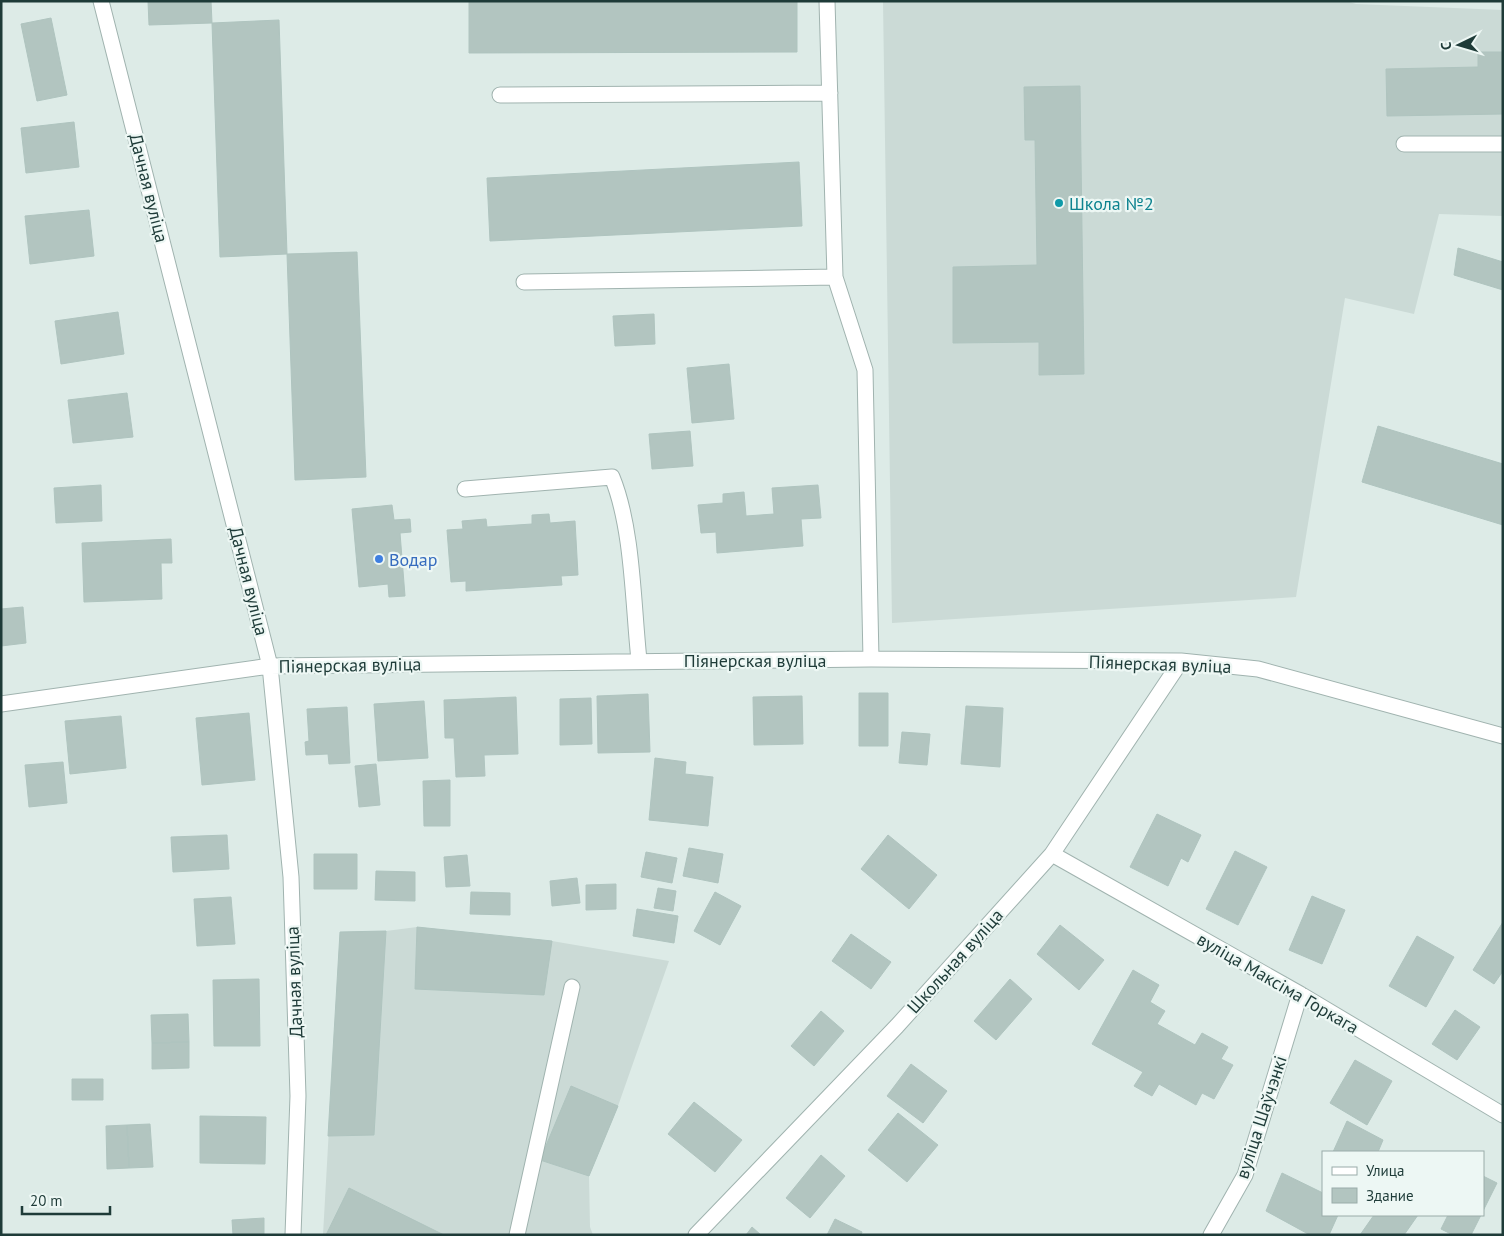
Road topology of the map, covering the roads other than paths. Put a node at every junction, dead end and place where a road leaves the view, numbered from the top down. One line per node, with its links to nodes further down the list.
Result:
1 (101, 1): 13 (street, Дачная вуліца)
2 (827, 1): 3 (street)
3 (830, 93): 4 (street); 7 (street)
4 (500, 95)
5 (1404, 144): 6 (street)
6 (1503, 144)
7 (835, 277): 8 (street); 10 (street)
8 (524, 282)
9 (465, 489): 11 (street)
10 (871, 659): 11 (street, Піянерская вуліца); 12 (street, Піянерская вуліца)
11 (639, 660): 13 (street, Піянерская вуліца)
12 (1181, 661): 15 (street, Піянерская вуліца); 16 (street, Школьная вуліца)
13 (270, 666): 14 (street, Піянерская вуліца); 20 (street, Дачная вуліца)
14 (1, 704)
15 (1503, 736)
16 (1052, 854): 18 (street, вуліца Максіма Горкага); 22 (street, Школьная вуліца)
17 (572, 987): 21 (street)
18 (1300, 994): 19 (street, вуліца Максіма Горкага); 23 (street, вуліца Шаўчэнкі)
19 (1503, 1115)
20 (293, 1235)
21 (517, 1235)
22 (696, 1235)
23 (1211, 1235)

